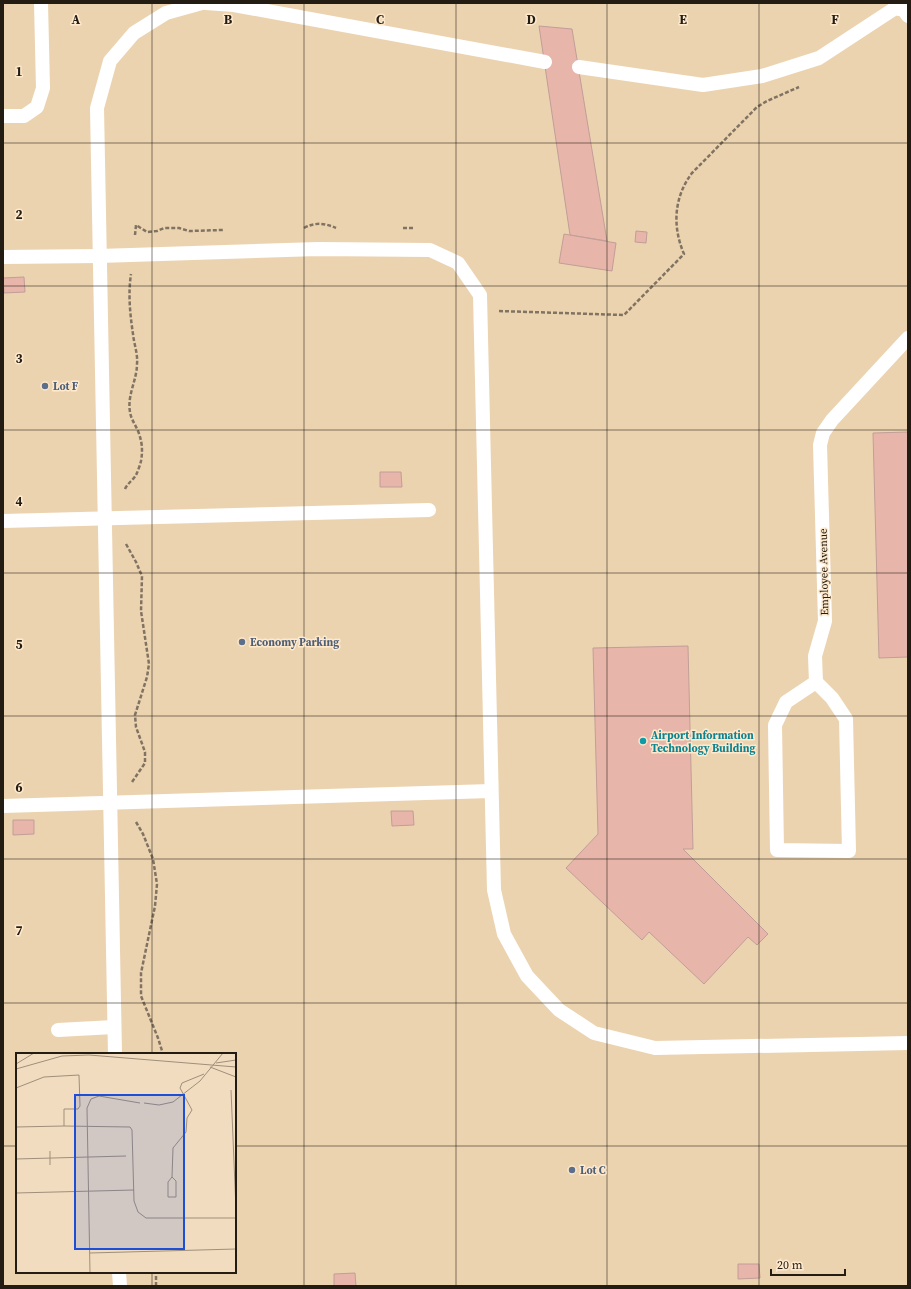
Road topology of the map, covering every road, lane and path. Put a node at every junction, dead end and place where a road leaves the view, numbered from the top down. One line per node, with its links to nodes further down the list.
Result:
1 (41, 3): 8 (lane)
2 (202, 3): 16 (lane)
3 (206, 3): 5 (lane)
4 (903, 7): 6 (lane)
5 (545, 62)
6 (579, 67)
7 (801, 86): 18 (path)
8 (3, 116)
9 (397, 228): 12 (path)
10 (302, 229): 11 (path)
11 (337, 229)
12 (418, 229)
13 (135, 230): 14 (path)
14 (226, 230)
15 (3, 256): 16 (lane)
16 (99, 256): 22 (lane); 27 (lane)
17 (129, 288): 20 (path)
18 (497, 307)
19 (908, 338): 25 (lane, Employee Avenue)
20 (125, 488)
21 (429, 510): 22 (lane)
22 (104, 519): 23 (lane); 28 (lane)
23 (3, 521)
24 (124, 540): 26 (path)
25 (816, 682): 25 (lane)
26 (131, 786)
27 (491, 791): 28 (lane); 33 (lane)
28 (110, 804): 29 (lane); 31 (lane)
29 (3, 806)
30 (136, 821): 35 (path)
31 (114, 1027): 32 (lane); 34 (lane)
32 (58, 1030)
33 (908, 1043)
34 (115, 1053)
35 (163, 1053)
36 (119, 1273): 38 (lane)
37 (156, 1273): 39 (path)
38 (120, 1286)
39 (156, 1286)

